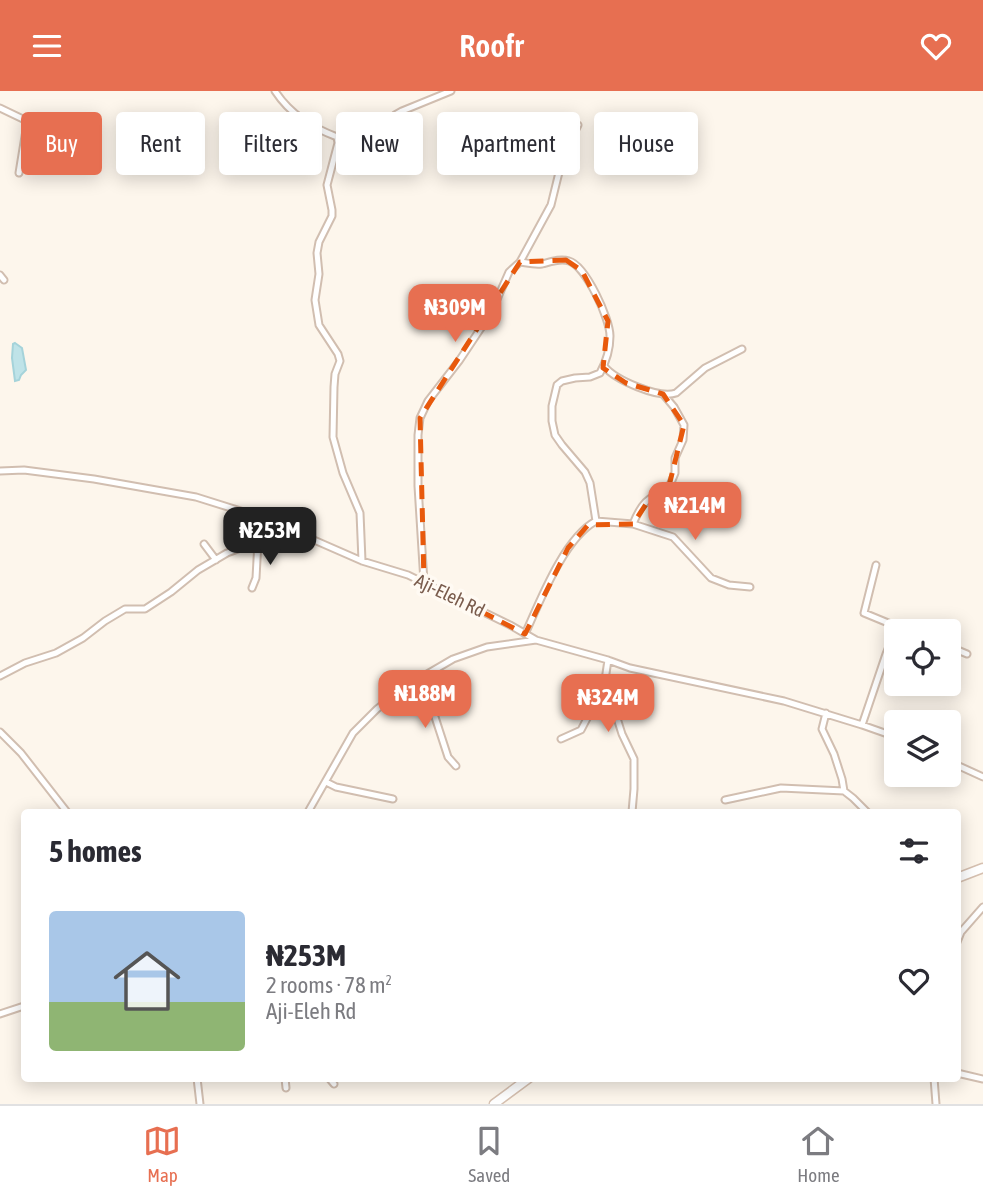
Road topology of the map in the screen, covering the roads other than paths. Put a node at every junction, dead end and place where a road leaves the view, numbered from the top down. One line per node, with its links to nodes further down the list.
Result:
1 (275, 91): 5 (street)
2 (452, 91): 4 (street)
3 (0, 108): 7 (street)
4 (400, 112)
5 (336, 137)
6 (336, 151): 20 (street)
7 (19, 173)
8 (558, 175): 9 (street)
9 (520, 262): 11 (street); 22 (street)
10 (742, 349): 12 (street)
11 (604, 366): 12 (street); 14 (street)
12 (663, 394): 15 (street)
13 (0, 471): 16 (street, Aji-Eleh Rd)
14 (596, 521): 15 (street); 26 (street)
15 (633, 524): 23 (street)
16 (285, 528): 17 (street); 20 (street, Aji-Eleh Rd)
17 (258, 541): 19 (street); 24 (street)
18 (204, 544): 19 (street)
19 (216, 560): 32 (street)
20 (362, 561): 22 (street, Aji-Eleh Rd)
21 (876, 565): 25 (street)
22 (424, 582): 26 (street, Aji-Eleh Rd)
23 (750, 587)
24 (252, 588)
25 (884, 622)
26 (526, 634): 27 (street, Aji-Eleh Rd)
27 (536, 640): 30 (street, Aji-Eleh Rd); 33 (street)
28 (961, 651): 29 (street)
29 (967, 654)
30 (608, 660): 34 (street); 35 (street, Aji-Eleh Rd)
31 (884, 660): 36 (street)
32 (0, 675)
33 (422, 677): 40 (street); 43 (street)
34 (606, 683): 39 (street); 49 (street)
35 (826, 713): 36 (street, Aji-Eleh Rd); 44 (street)
36 (862, 725): 38 (street, Aji-Eleh Rd)
37 (0, 732): 47 (street)
38 (884, 733)
39 (561, 739)
40 (456, 766)
41 (961, 767): 42 (street)
42 (983, 777)
43 (326, 782): 45 (street); 48 (street)
44 (844, 791): 46 (street); 50 (street)
45 (393, 799)
46 (725, 800)
47 (66, 809)
48 (310, 809)
49 (632, 809)
50 (864, 809)
51 (983, 867): 52 (main road)
52 (961, 876)
53 (983, 907): 54 (street)
54 (961, 932)
55 (21, 1007): 56 (street)
56 (0, 1014)
57 (961, 1074): 58 (street)
58 (983, 1079)
59 (197, 1082): 64 (street)
60 (285, 1082): 63 (street)
61 (523, 1082): 65 (main road)
62 (934, 1082): 66 (street)
63 (286, 1088)
64 (200, 1104)
65 (494, 1104)
66 (936, 1104)

